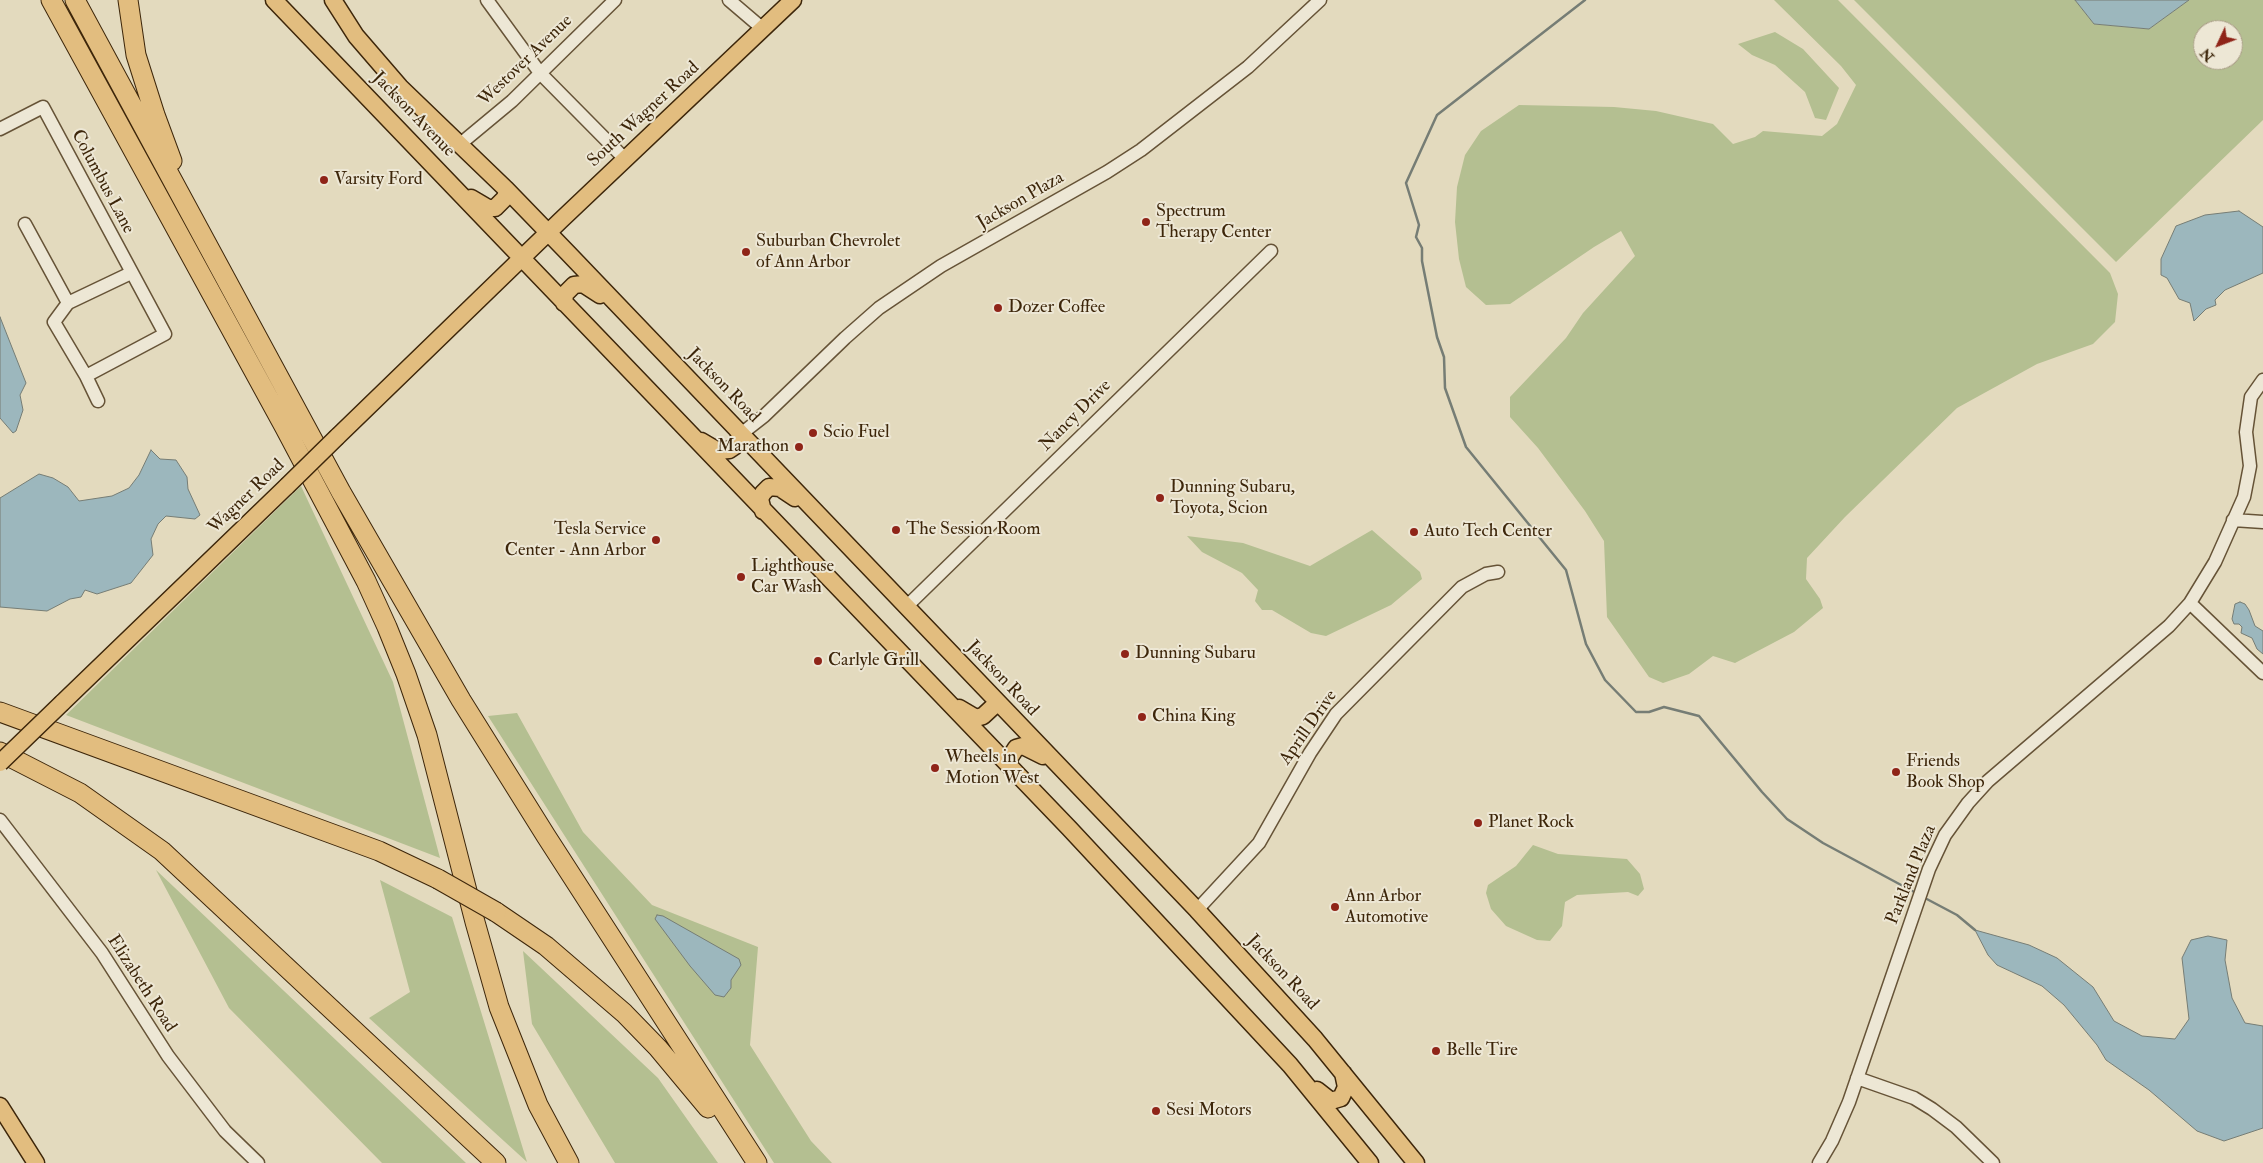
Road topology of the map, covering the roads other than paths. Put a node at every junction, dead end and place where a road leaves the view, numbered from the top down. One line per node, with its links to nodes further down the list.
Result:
1 (51, 0): 56 (highway)
2 (75, 0): 20 (highway)
3 (128, 0): 20 (highway)
4 (333, 0): 14 (main road, Jackson Avenue)
5 (487, 0): 12 (street)
6 (616, 0): 12 (street, Westover Avenue)
7 (729, 0): 11 (street)
8 (793, 0): 11 (main road, South Wagner Road)
9 (1320, 0): 31 (street, Jackson Plaza)
10 (278, 2): 16 (main road, Jackson Avenue)
11 (763, 29): 15 (main road, South Wagner Road)
12 (540, 72): 14 (street, Westover Avenue); 15 (street)
13 (0, 129): 23 (street, Columbus Lane)
14 (459, 145): 17 (main road, Jackson Avenue)
15 (625, 159): 19 (main road, South Wagner Road)
16 (451, 184): 17 (main road); 22 (main road, Jackson Avenue)
17 (507, 190): 19 (main road, Jackson Avenue)
18 (24, 224): 24 (street)
19 (549, 233): 22 (main road, South Wagner Road); 26 (main road, Jackson Road)
20 (203, 239): 58 (highway)
21 (1271, 251): 38 (street, Nancy Drive)
22 (522, 259): 25 (main road); 44 (main road, Wagner Road, bridge)
23 (131, 273): 24 (street); 27 (street, Columbus Lane)
24 (68, 303): 27 (street)
25 (564, 304): 26 (main road); 30 (main road)
26 (628, 316): 31 (main road, Jackson Road)
27 (86, 376): 29 (street)
28 (2263, 380): 34 (street, Parkland Plaza)
29 (98, 401)
30 (683, 428): 31 (main road); 32 (main road)
31 (740, 434): 33 (main road, Jackson Road)
32 (763, 510): 33 (main road); 40 (main road)
33 (816, 512): 38 (main road, Jackson Road)
34 (2233, 520): 35 (street); 37 (street, Parkland Plaza)
35 (2263, 522)
36 (1498, 572): 48 (street, Aprill Drive)
37 (2190, 603): 39 (street); 51 (street, Parkland Plaza)
38 (906, 607): 41 (main road, Jackson Road)
39 (2263, 673)
40 (943, 698): 41 (main road); 45 (main road)
41 (997, 703): 46 (main road, Jackson Road)
42 (0, 712): 57 (highway, bridge)
43 (0, 752): 55 (highway)
44 (0, 763)
45 (1010, 766): 46 (main road); 49 (main road)
46 (1059, 768): 48 (main road, Jackson Road)
47 (0, 820): 54 (street, Elizabeth Road)
48 (1197, 910): 50 (main road, Jackson Road)
49 (1290, 1065): 50 (main road); 59 (main road)
50 (1344, 1072): 60 (main road, Jackson Road)
51 (1858, 1078): 61 (street, Parkland Plaza); 62 (street)
52 (0, 1106): 53 (main road)
53 (36, 1163)
54 (258, 1163)
55 (496, 1163)
56 (569, 1163)
57 (745, 1163)
58 (758, 1163)
59 (1370, 1163)
60 (1416, 1163)
61 (1819, 1163)
62 (1993, 1163)

